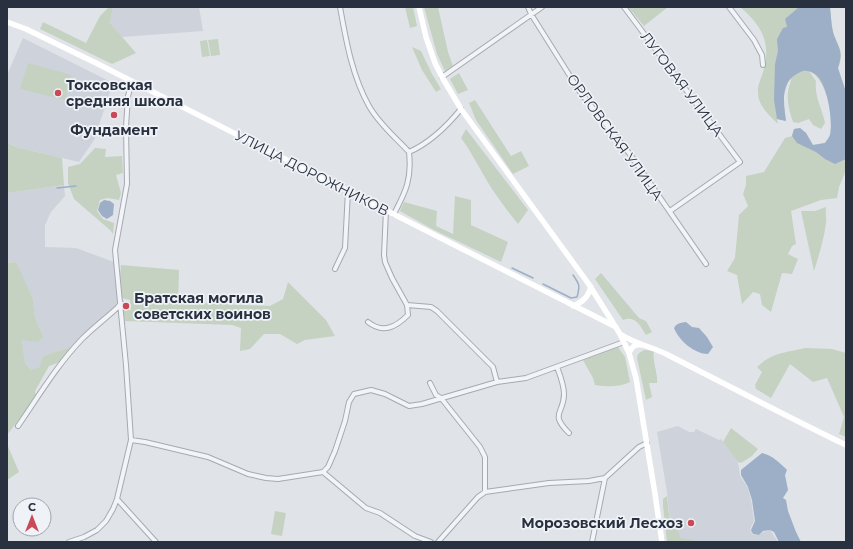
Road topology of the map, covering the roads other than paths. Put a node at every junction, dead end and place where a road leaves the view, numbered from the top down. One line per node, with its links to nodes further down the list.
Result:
1 (340, 7): 13 (street)
2 (419, 7): 10 (main road)
3 (528, 7): 7 (street, ОРЛОВСКАЯ УЛИЦА)
4 (542, 7): 7 (street)
5 (624, 7): 16 (street, ЛУГОВАЯ УЛИЦА)
6 (729, 7): 9 (street)
7 (531, 14): 10 (street); 16 (street, ОРЛОВСКАЯ УЛИЦА)
8 (7, 22): 11 (main road, УЛИЦА ДОРОЖНИКОВ)
9 (763, 65)
10 (442, 77): 12 (main road)
11 (132, 82): 14 (main road, УЛИЦА ДОРОЖНИКОВ); 21 (street)
12 (461, 109): 13 (street); 20 (main road)
13 (409, 152): 17 (street)
14 (348, 191): 15 (main road, УЛИЦА ДОРОЖНИКОВ); 19 (street)
15 (386, 210): 17 (main road, УЛИЦА ДОРОЖНИКОВ); 22 (street)
16 (670, 211): 18 (street, ОРЛОВСКАЯ УЛИЦА)
17 (394, 214): 23 (main road, УЛИЦА ДОРОЖНИКОВ)
18 (706, 264)
19 (335, 269)
20 (591, 287): 23 (main road); 25 (main road)
21 (121, 302): 34 (street); 36 (street)
22 (407, 304): 24 (street); 32 (street)
23 (573, 306): 25 (main road, УЛИЦА ДОРОЖНИКОВ)
24 (368, 322)
25 (616, 327): 26 (main road)
26 (620, 334): 27 (main road); 28 (main road)
27 (624, 342): 29 (main road); 30 (street)
28 (644, 345): 29 (main road); 38 (main road)
29 (629, 353): 37 (main road)
30 (557, 366): 32 (street); 35 (street)
31 (430, 382): 33 (street)
32 (497, 382): 33 (street)
33 (441, 398): 39 (street); 41 (street)
34 (18, 426)
35 (569, 434)
36 (130, 440): 39 (street); 42 (street)
37 (647, 443): 40 (street); 48 (main road)
38 (846, 445)
39 (323, 472): 45 (street)
40 (605, 478): 41 (street); 47 (street)
41 (485, 492): 46 (street)
42 (116, 499): 43 (street); 44 (street)
43 (69, 542)
44 (156, 542)
45 (431, 542)
46 (438, 542)
47 (592, 542)
48 (662, 542)

